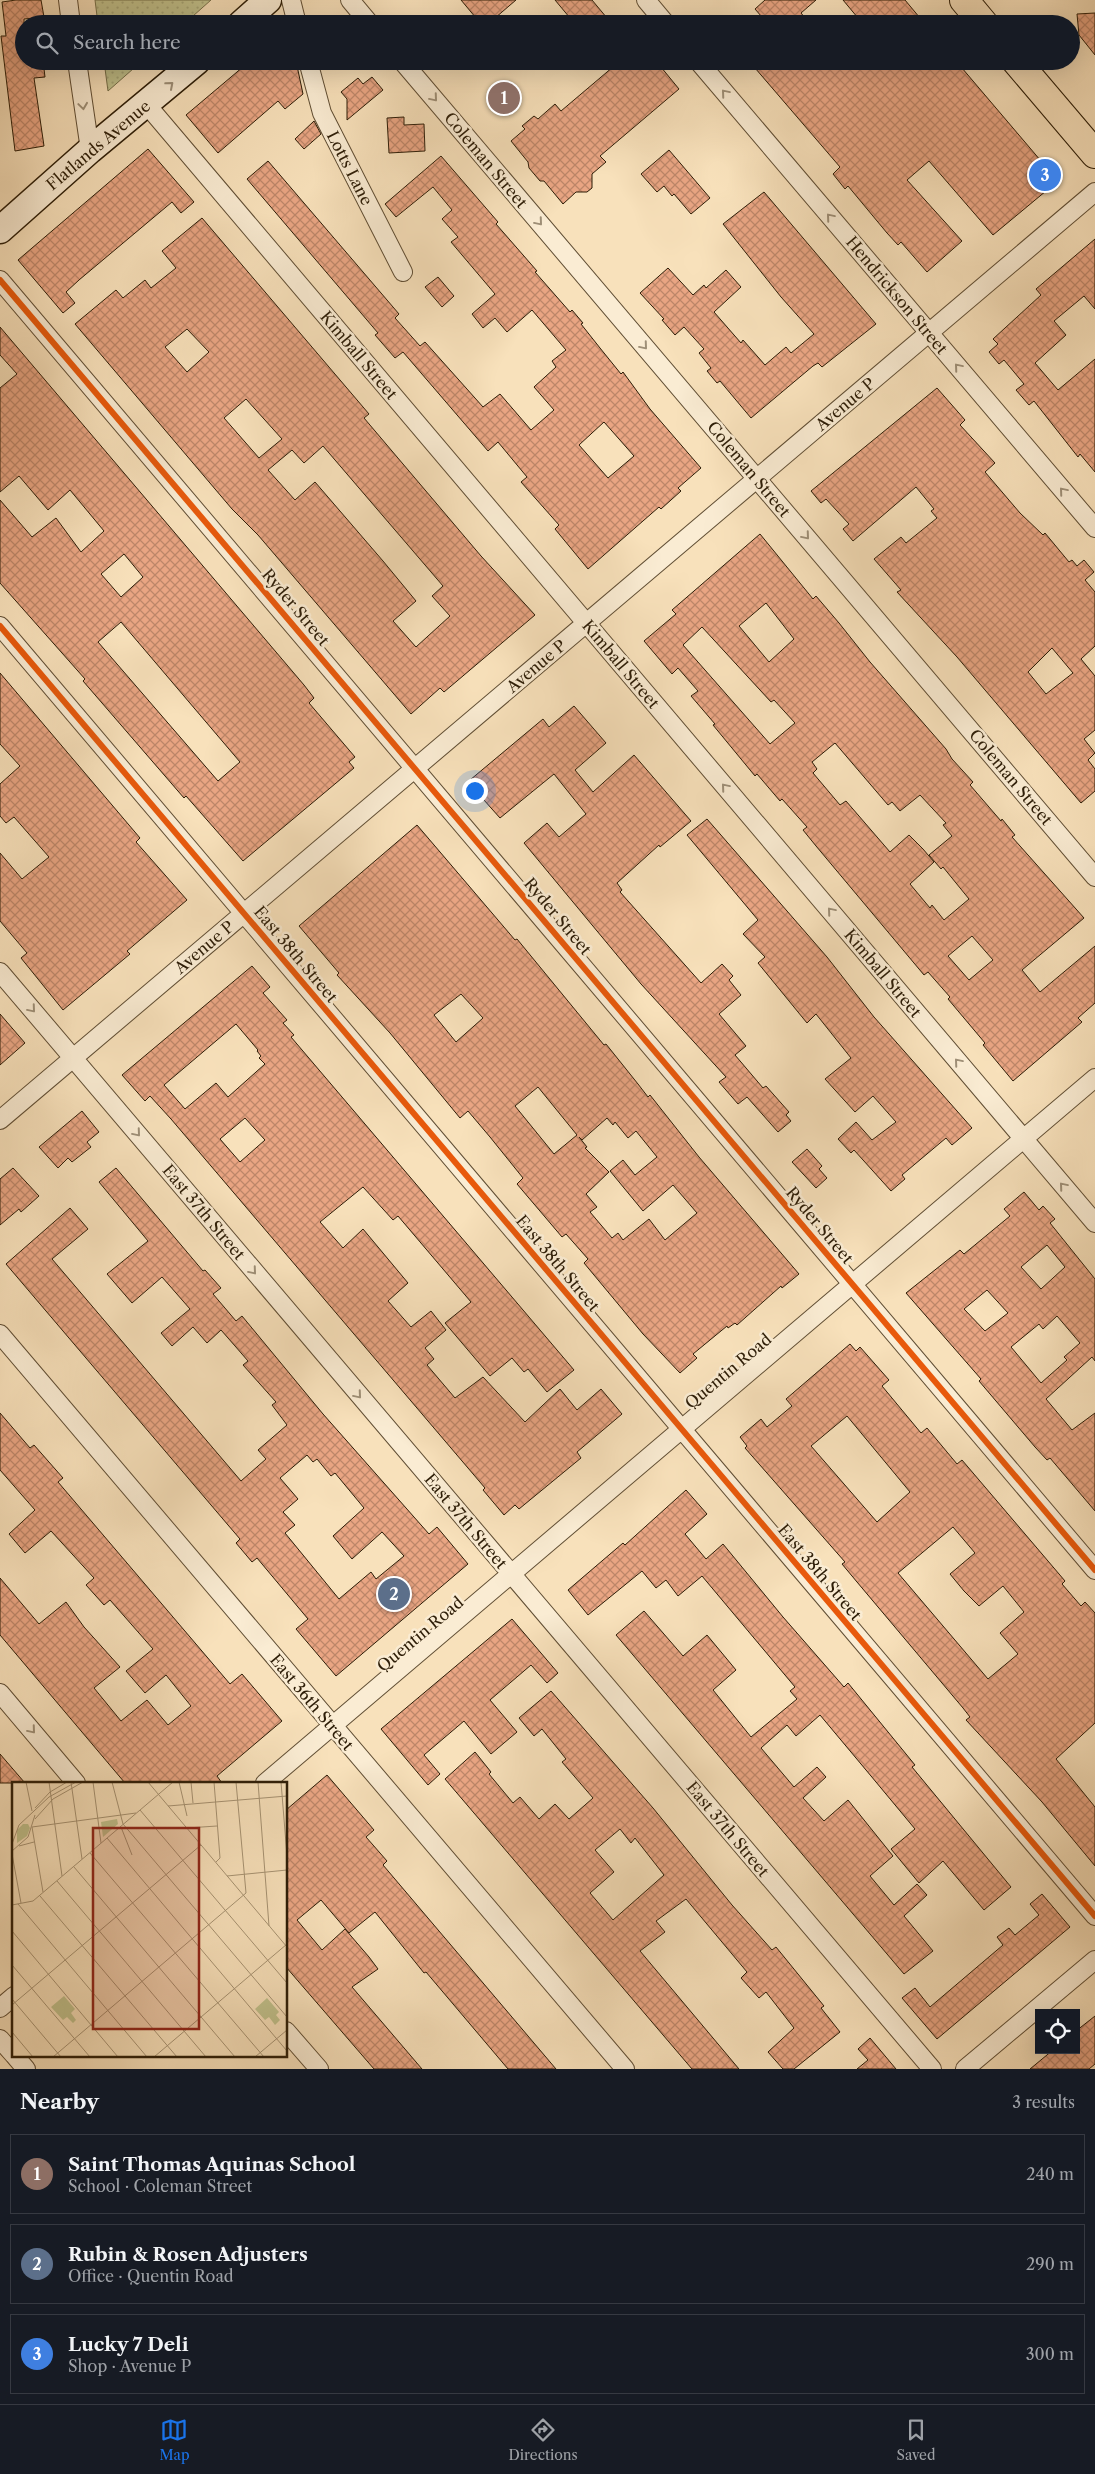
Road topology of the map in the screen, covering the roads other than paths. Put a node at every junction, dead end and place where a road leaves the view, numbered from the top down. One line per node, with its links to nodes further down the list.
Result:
1 (68, 0): 7 (street)
2 (268, 0): 8 (main road)
3 (291, 0): 9 (street)
4 (350, 0): 10 (street)
5 (646, 0): 11 (street)
6 (964, 0): 12 (main road)
7 (70, 15)
8 (251, 15)
9 (295, 15)
10 (362, 15)
11 (658, 15)
12 (976, 15)
13 (78, 70): 20 (street, one-way to 20)
14 (187, 70): 19 (main road, Flatlands Avenue, one-way to 14)
15 (310, 70): 24 (street, Lotts Lane)
16 (410, 70): 27 (street, Coleman Street, one-way to 27)
17 (706, 70): 26 (street, Hendrickson Street, one-way to 17)
18 (1024, 70): 21 (main road)
19 (147, 105): 20 (main road, Flatlands Avenue); 29 (street, Kimball Street)
20 (90, 150): 23 (main road, Flatlands Avenue)
21 (1095, 154)
22 (1095, 192): 26 (street, Avenue P)
23 (0, 230)
24 (403, 272)
25 (0, 280): 31 (street, Ryder Street)
26 (929, 333): 27 (street, Avenue P); 28 (street, Hendrickson Street, one-way to 26)
27 (757, 478): 29 (street, Avenue P); 32 (street, Coleman Street, one-way to 32)
28 (1095, 528)
29 (586, 623): 31 (street, Avenue P); 38 (street, Kimball Street, one-way to 29)
30 (0, 626): 33 (street, East 38th Street)
31 (415, 768): 33 (street, Avenue P); 40 (street, Ryder Street)
32 (1095, 877)
33 (244, 914): 35 (street, Avenue P); 42 (street, East 38th Street)
34 (0, 972): 35 (street, East 37th Street, one-way to 35)
35 (73, 1058): 37 (street, Avenue P); 44 (street, East 37th Street, one-way to 44)
36 (1095, 1078): 38 (street, Quentin Road)
37 (0, 1120)
38 (1024, 1139): 39 (street, Kimball Street, one-way to 38); 40 (street, Quentin Road)
39 (1095, 1223)
40 (852, 1283): 42 (street, Quentin Road); 43 (street, Ryder Street)
41 (0, 1334): 46 (street, East 36th Street)
42 (681, 1429): 44 (street, Quentin Road); 49 (street, East 38th Street)
43 (1095, 1570)
44 (511, 1574): 46 (street, Quentin Road); 60 (street, East 37th Street)
45 (0, 1693): 47 (street, one-way to 47)
46 (333, 1726): 48 (street, Quentin Road); 59 (street, East 36th Street)
47 (75, 1782)
48 (266, 1782)
49 (1095, 1916)
50 (1095, 1960): 61 (street)
51 (12, 1998): 52 (street)
52 (0, 2008)
53 (288, 2033): 58 (street)
54 (0, 2039): 55 (street)
55 (12, 2053)
56 (15, 2056): 57 (street)
57 (26, 2069)
58 (319, 2069)
59 (625, 2069)
60 (932, 2069)
61 (965, 2069)

